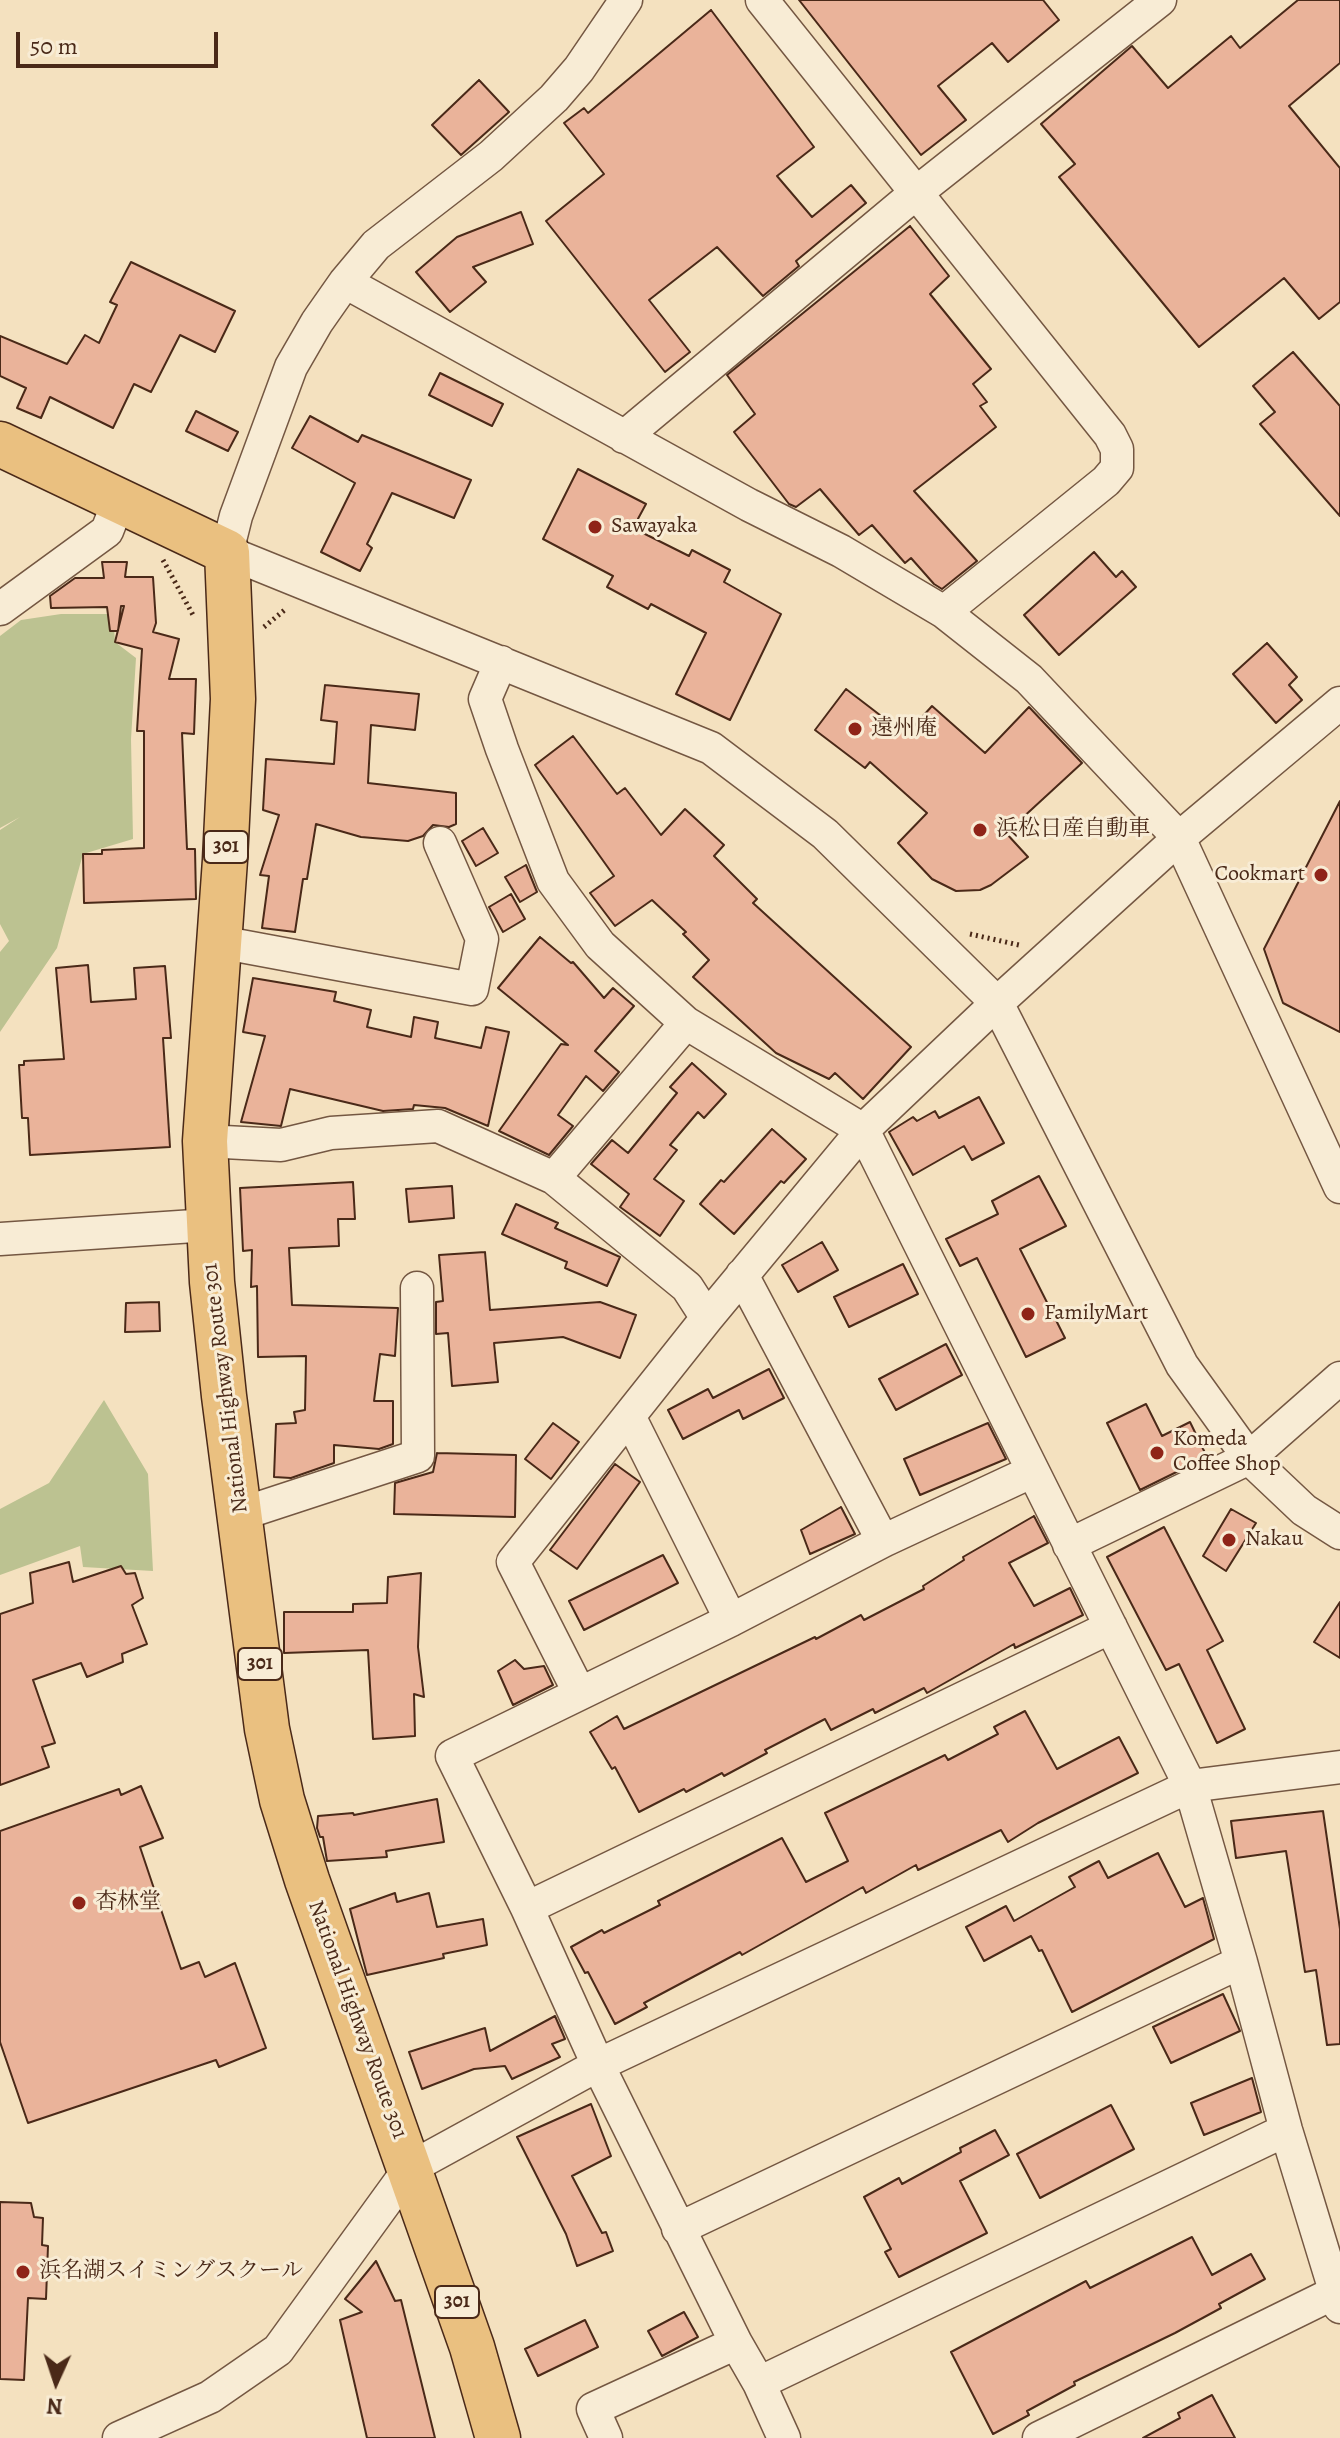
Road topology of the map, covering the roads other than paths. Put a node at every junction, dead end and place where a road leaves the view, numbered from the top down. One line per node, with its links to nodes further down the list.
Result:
1 (626, 0): 5 (street)
2 (762, 0): 4 (street)
3 (1160, 0): 4 (street)
4 (916, 193): 6 (street); 11 (street)
5 (345, 282): 6 (street); 9 (street)
6 (624, 437): 11 (street)
7 (0, 444): 8 (highway)
8 (119, 500): 9 (highway); 10 (street)
9 (227, 552): 12 (street); 16 (highway, National Highway Route 301 / 301)
10 (0, 609)
11 (944, 612): 14 (street)
12 (501, 662): 17 (street); 18 (street)
13 (1340, 703): 14 (street)
14 (1179, 838): 17 (street); 22 (street)
15 (440, 843): 16 (street)
16 (219, 942): 20 (highway, National Highway Route 301 / 301)
17 (997, 1003): 19 (street); 30 (street)
18 (686, 1023): 19 (street); 21 (street)
19 (863, 1130): 25 (street); 31 (street)
20 (205, 1141): 21 (street); 23 (highway, National Highway Route 301 / 301)
21 (554, 1178): 27 (street)
22 (1338, 1181)
23 (209, 1225): 24 (street); 32 (highway, National Highway Route 301 / 301)
24 (0, 1239)
25 (742, 1275): 27 (street); 34 (street)
26 (417, 1288): 32 (street)
27 (707, 1318): 29 (street)
28 (1340, 1378): 30 (street)
29 (630, 1418): 36 (street); 38 (street)
30 (1249, 1458): 33 (street); 35 (street)
31 (1031, 1472): 34 (street); 35 (street)
32 (241, 1514): 45 (highway, National Highway Route 301 / 301)
33 (1340, 1533)
34 (883, 1541): 36 (street)
35 (1069, 1545): 37 (street)
36 (731, 1620): 38 (street)
37 (1111, 1627): 40 (street); 41 (street)
38 (579, 1692): 41 (street)
39 (1340, 1767): 40 (street)
40 (1190, 1786): 42 (street); 43 (street)
41 (527, 1908): 43 (street)
42 (1241, 1962): 44 (street); 46 (street)
43 (598, 2065): 45 (street); 46 (street)
44 (1286, 2130): 47 (street); 49 (street)
45 (410, 2168): 50 (street); 51 (highway, National Highway Route 301 / 301)
46 (678, 2229): 48 (street)
47 (1339, 2296): 54 (street)
48 (736, 2343): 49 (street); 52 (street)
49 (759, 2383): 53 (street)
50 (119, 2438)
51 (498, 2438)
52 (606, 2438)
53 (784, 2438)
54 (1039, 2438)

